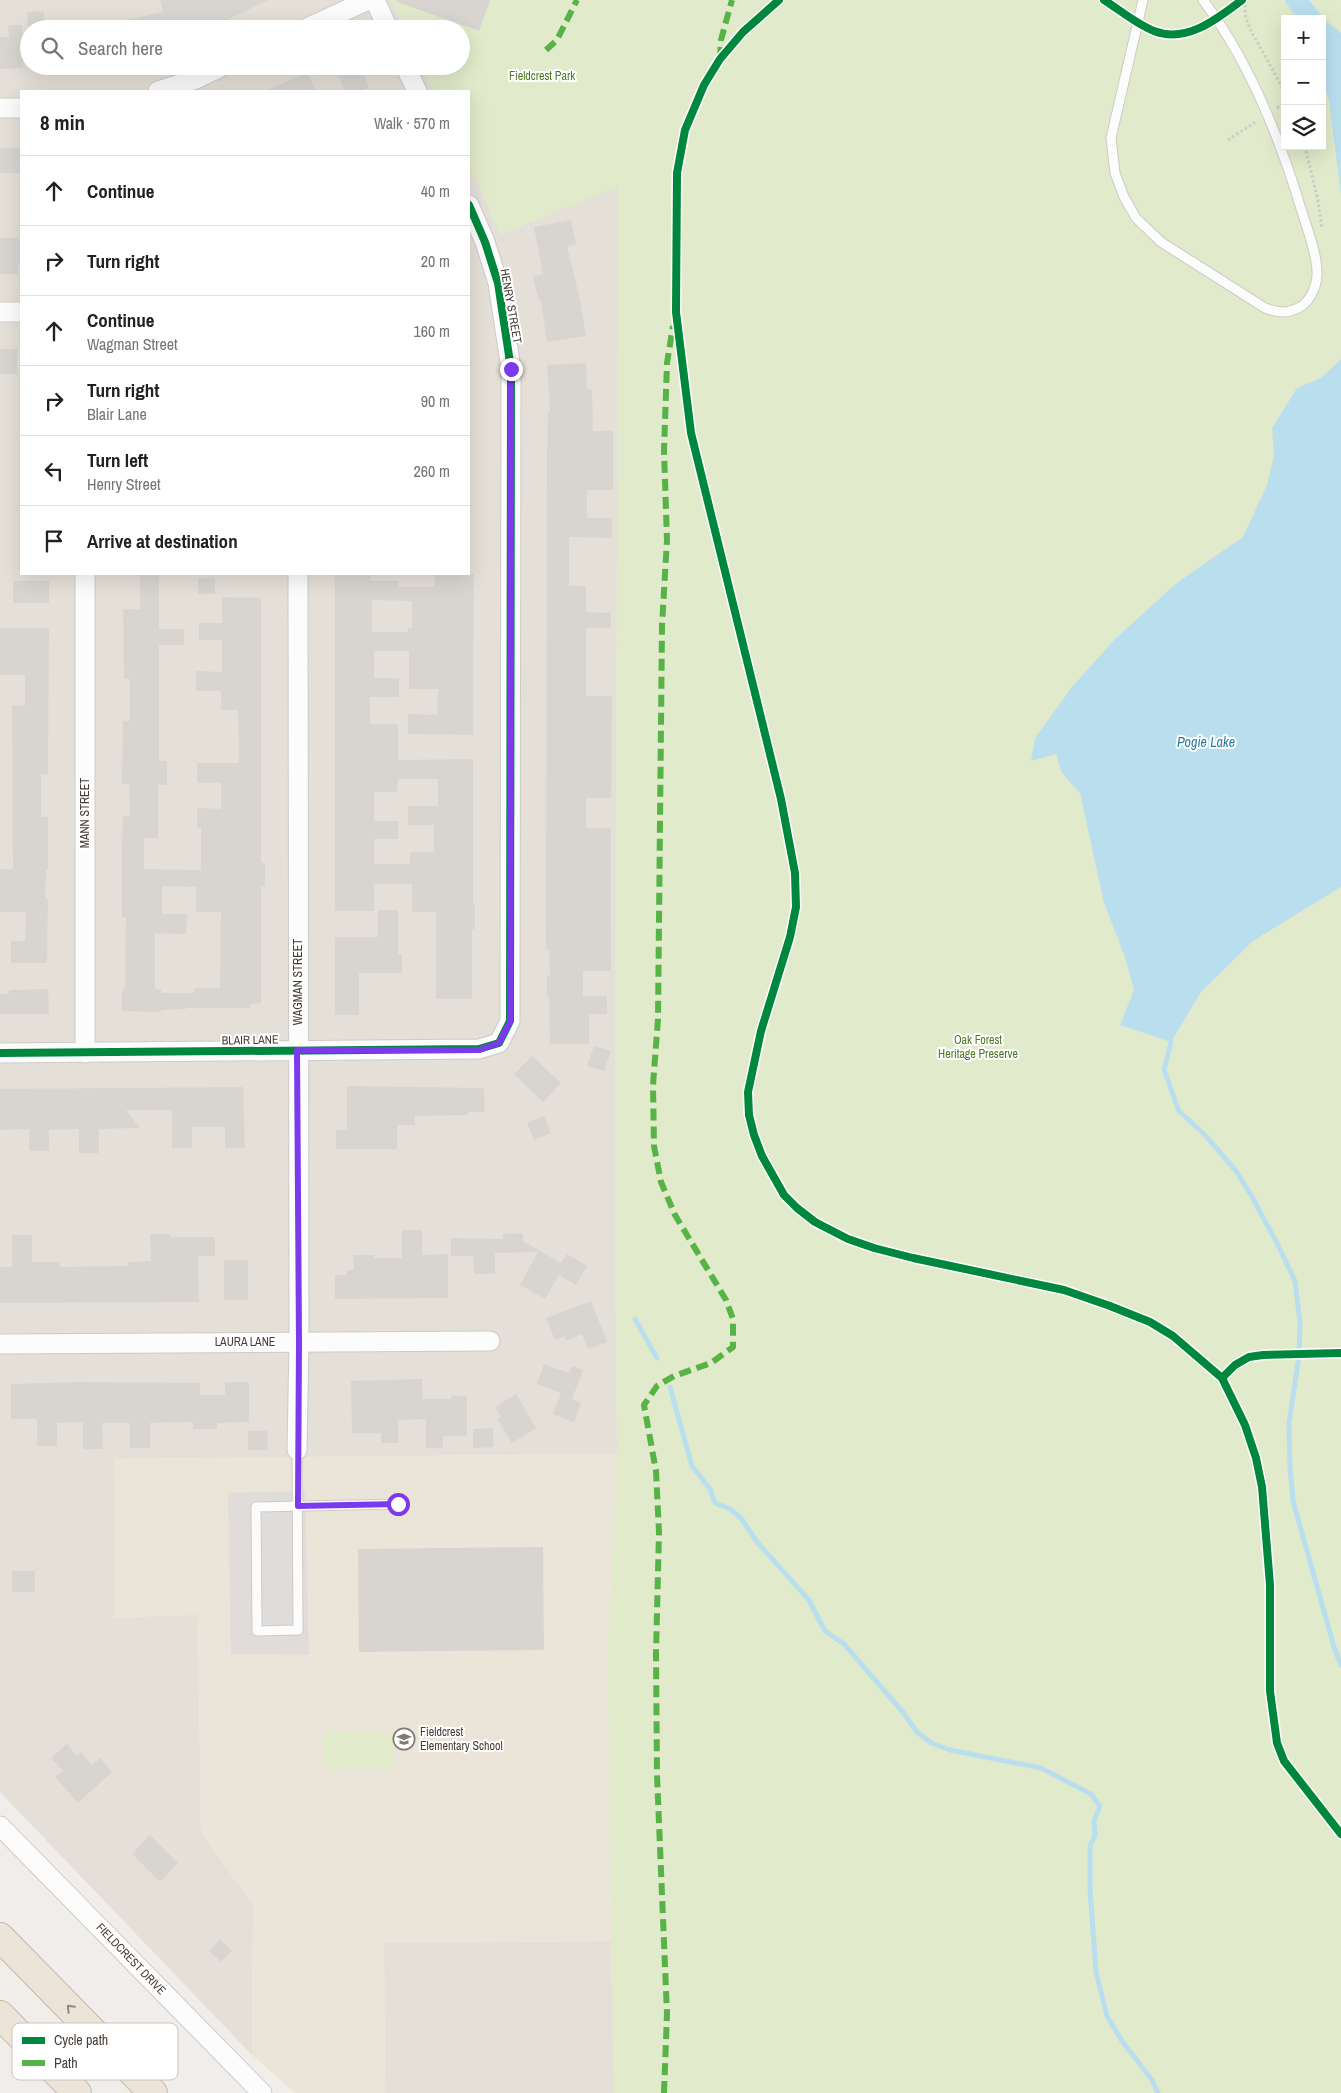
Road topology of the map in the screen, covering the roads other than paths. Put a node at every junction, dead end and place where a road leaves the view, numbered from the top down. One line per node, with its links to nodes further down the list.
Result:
1 (368, 0): 5 (street)
2 (375, 0): 6 (street)
3 (1143, 0): 4 (lane)
4 (1203, 0)
5 (325, 20)
6 (384, 20)
7 (204, 75): 9 (street)
8 (409, 75): 10 (street)
9 (161, 90)
10 (417, 90)
11 (0, 108): 12 (street)
12 (20, 108)
13 (470, 206): 18 (street, HENRY STREET)
14 (0, 312): 15 (street)
15 (20, 312)
16 (85, 575): 20 (street, MANN STREET)
17 (298, 575): 19 (street, WAGMAN STREET)
18 (499, 1043): 19 (street, BLAIR LANE)
19 (297, 1050): 20 (street, BLAIR LANE); 23 (street, WAGMAN STREET)
20 (85, 1052): 21 (street, BLAIR LANE)
21 (0, 1053)
22 (490, 1341): 23 (street, LAURA LANE)
23 (299, 1342): 24 (street, LAURA LANE); 25 (street, WAGMAN STREET)
24 (0, 1344)
25 (298, 1450): 27 (lane)
26 (398, 1504): 27 (lane)
27 (298, 1506): 27 (lane)
28 (0, 1826): 37 (street, FIELDCREST DRIVE)
29 (0, 1937): 31 (highway, one-way to 29)
30 (0, 2015): 32 (highway)
31 (84, 2023)
32 (12, 2027)
33 (64, 2080): 35 (highway)
34 (140, 2080): 36 (highway, one-way to 34)
35 (77, 2093)
36 (153, 2093)
37 (262, 2093)

